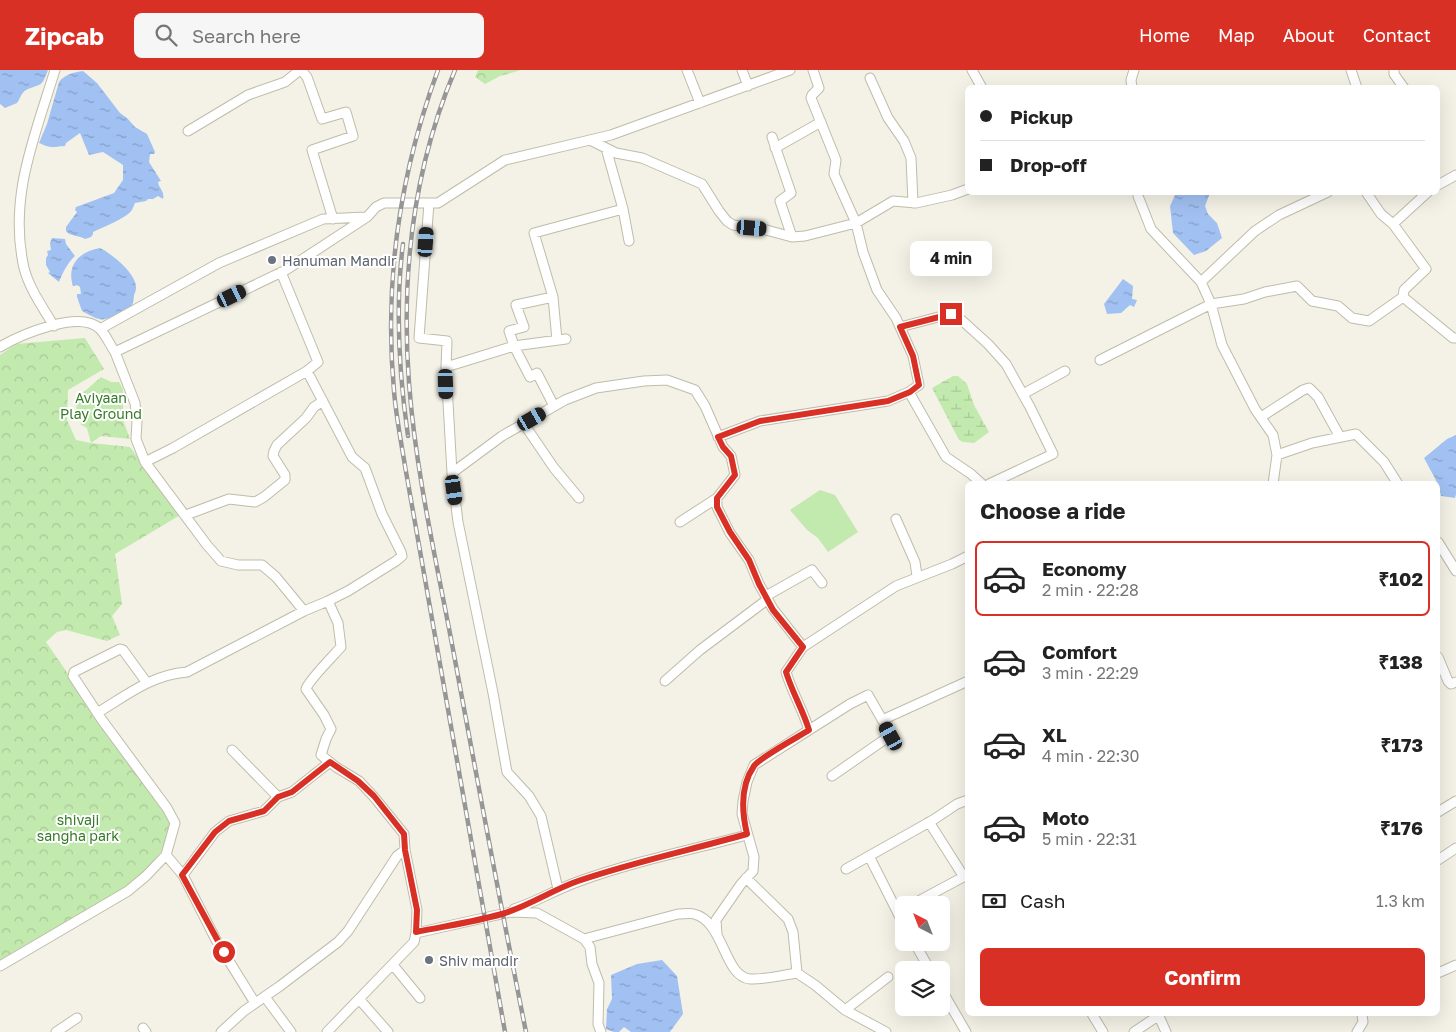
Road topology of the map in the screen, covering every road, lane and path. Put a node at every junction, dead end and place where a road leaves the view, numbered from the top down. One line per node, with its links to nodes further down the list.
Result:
1 (55, 70): 45 (street)
2 (301, 70): 19 (street); 35 (street)
3 (687, 70): 17 (street)
4 (742, 70): 16 (street)
5 (813, 70): 18 (street)
6 (972, 70): 12 (street)
7 (1134, 70): 13 (street)
8 (1352, 70): 14 (street)
9 (1394, 70): 15 (street)
10 (784, 71): 16 (street)
11 (870, 78): 32 (street)
12 (980, 85)
13 (1132, 85)
14 (1356, 85)
15 (1402, 85)
16 (748, 86): 17 (street)
17 (700, 103): 21 (street)
18 (821, 122): 23 (street); 36 (street)
19 (188, 130)
20 (772, 137): 23 (street)
21 (590, 140): 22 (street); 31 (street)
22 (606, 148): 33 (street); 38 (street)
23 (775, 148): 38 (street)
24 (1456, 175): 25 (street)
25 (1440, 184)
26 (965, 190): 32 (street)
27 (1138, 195): 41 (street)
28 (1321, 195): 41 (street)
29 (1368, 195): 37 (street)
30 (1425, 195): 37 (street)
31 (428, 203): 34 (street); 53 (street)
32 (913, 203): 36 (street)
33 (623, 208): 39 (street); 42 (street)
34 (367, 217): 35 (street); 40 (street)
35 (333, 218): 47 (street)
36 (856, 223): 38 (street); 46 (street)
37 (1393, 224): 43 (street)
38 (792, 237)
39 (629, 241)
40 (281, 272): 51 (street); 54 (street)
41 (1201, 282): 44 (street)
42 (553, 297): 49 (street); 49 (street)
43 (1403, 297): 44 (street); 48 (street)
44 (1211, 304): 52 (street); 60 (street)
45 (54, 326): 47 (street); 50 (street)
46 (900, 327): 56 (street); 57 (street)
47 (100, 329): 51 (street)
48 (1456, 338)
49 (514, 346): 53 (street); 59 (street)
50 (0, 347)
51 (115, 352): 65 (street)
52 (1100, 360)
53 (446, 367): 66 (street)
54 (307, 371): 58 (street); 65 (street)
55 (1065, 372): 57 (street)
56 (910, 392): 62 (street); 67 (street)
57 (1023, 394): 68 (street)
58 (323, 401): 73 (street); 82 (street)
59 (554, 406): 61 (street); 62 (street)
60 (1261, 417): 63 (street); 64 (street)
61 (524, 424): 66 (street); 71 (street)
62 (718, 437): 72 (street)
63 (1340, 437): 64 (street); 70 (street)
64 (1277, 455): 69 (street)
65 (145, 462): 73 (street)
66 (452, 474): 112 (street)
67 (979, 481)
68 (995, 481)
69 (1274, 481)
70 (1396, 481)
71 (579, 498)
72 (717, 498): 75 (street); 81 (street)
73 (186, 515): 83 (street)
74 (896, 519): 79 (street)
75 (680, 522)
76 (1440, 545): 78 (street)
77 (965, 558): 79 (street)
78 (1456, 570)
79 (917, 576): 84 (street)
80 (822, 583): 81 (street)
81 (767, 598): 84 (street); 86 (street)
82 (328, 601): 83 (street); 94 (street)
83 (304, 611): 89 (street)
84 (803, 647): 92 (street)
85 (1440, 662): 88 (street)
86 (665, 681)
87 (965, 682): 91 (street)
88 (1456, 682)
89 (147, 683): 90 (street); 90 (street)
90 (97, 713): 104 (street)
91 (882, 720): 92 (street); 95 (street)
92 (809, 730): 101 (street)
93 (232, 750): 96 (street)
94 (330, 762): 96 (street); 103 (street)
95 (832, 776)
96 (278, 797): 108 (street)
97 (965, 801): 100 (street)
98 (1456, 801): 99 (street)
99 (1440, 811)
100 (929, 822): 105 (street); 109 (street)
101 (747, 834): 111 (street); 112 (street)
102 (1456, 848): 106 (street)
103 (405, 850): 116 (street); 125 (street)
104 (166, 855): 108 (street); 120 (street)
105 (869, 856): 107 (street); 114 (street)
106 (1440, 859)
107 (846, 869)
108 (182, 875): 128 (street)
109 (965, 875)
110 (965, 877): 113 (street)
111 (746, 878): 117 (street); 123 (street)
112 (558, 889): 115 (street)
113 (928, 896)
114 (895, 902)
115 (502, 914): 116 (street); 118 (street)
116 (416, 932): 119 (street)
117 (717, 934): 118 (street); 123 (street)
118 (584, 939): 141 (street)
119 (393, 965): 126 (street); 127 (street)
120 (0, 966)
121 (1456, 966): 122 (street)
122 (1440, 972)
123 (796, 973): 130 (street)
124 (888, 977): 130 (street)
125 (265, 997): 128 (street); 138 (street)
126 (420, 998)
127 (359, 999): 139 (street); 140 (street)
128 (255, 1003): 137 (street)
129 (950, 1004): 143 (street)
130 (845, 1010): 142 (street)
131 (1093, 1016): 144 (street)
132 (1157, 1016): 145 (street)
133 (1158, 1016): 146 (street)
134 (1362, 1016): 147 (street)
135 (77, 1018): 136 (street)
136 (56, 1032)
137 (221, 1032)
138 (291, 1032)
139 (327, 1032)
140 (388, 1032)
141 (599, 1032)
142 (886, 1032)
143 (966, 1032)
144 (1103, 1032)
145 (1134, 1032)
146 (1166, 1032)
147 (1357, 1032)

